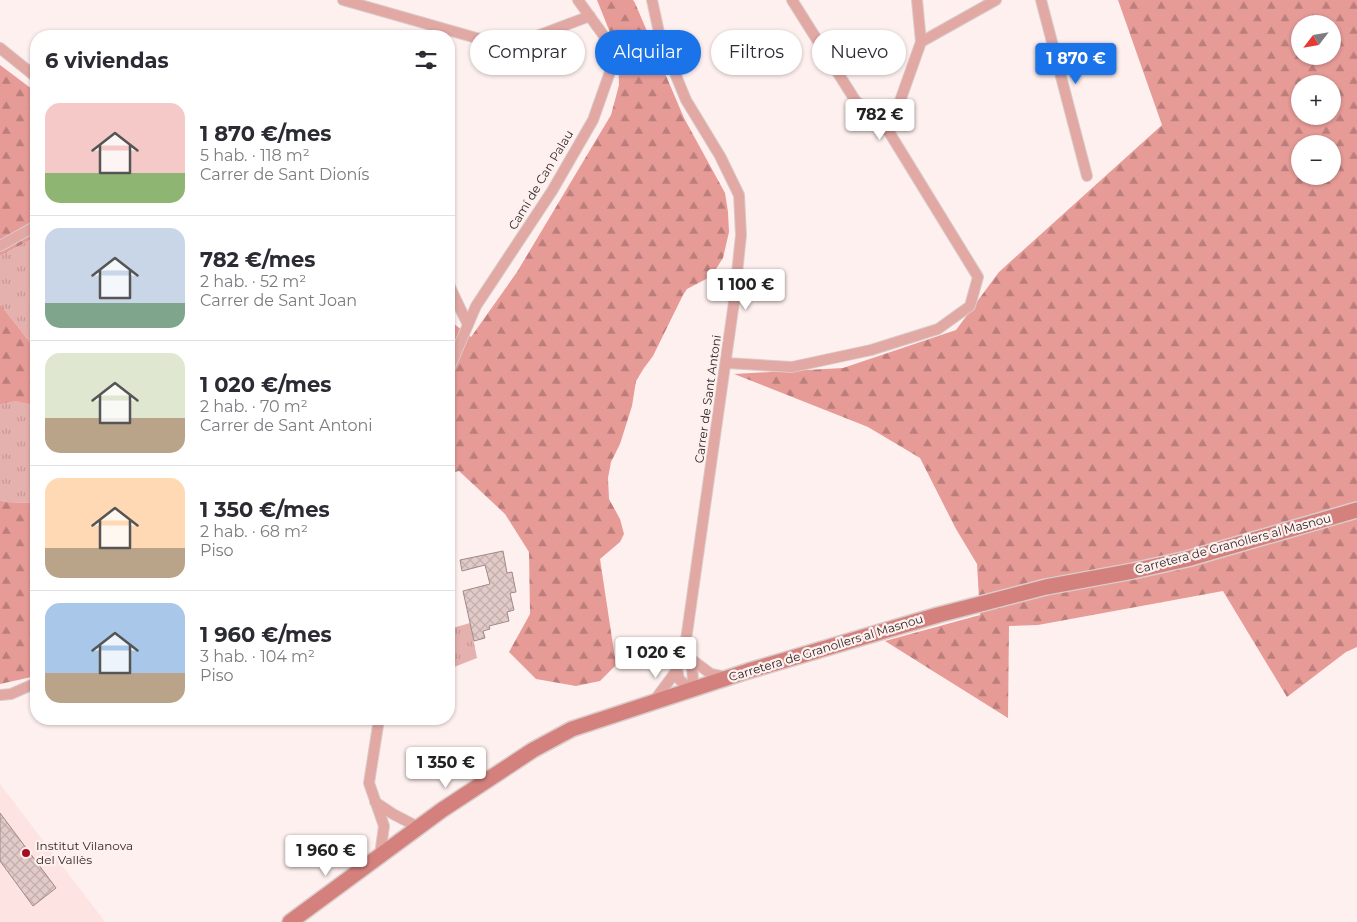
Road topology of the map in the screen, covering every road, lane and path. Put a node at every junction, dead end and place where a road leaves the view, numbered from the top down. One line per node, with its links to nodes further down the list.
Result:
1 (343, 0): 9 (street)
2 (578, 0): 8 (street, Camí de Can Palau)
3 (652, 0): 21 (street, Carrer de Sant Antoni)
4 (792, 0): 14 (street)
5 (917, 0): 11 (street)
6 (996, 0): 11 (street)
7 (1042, 0): 15 (street)
8 (590, 16): 10 (street); 19 (street, Camí de Can Palau)
9 (448, 30)
10 (455, 32)
11 (920, 42): 14 (street)
12 (0, 48): 13 (street)
13 (30, 72)
14 (890, 132): 21 (street)
15 (1087, 176)
16 (30, 229): 17 (street)
17 (0, 246)
18 (455, 298): 19 (street)
19 (468, 325): 20 (street, Camí de Can Palau)
20 (455, 355)
21 (726, 363): 23 (street, Carrer de Sant Antoni)
22 (1357, 510): 26 (main road, Carretera de Granollers al Masnou)
23 (686, 640): 24 (street, Carrer de Sant Antoni); 25 (street, Carrer de Sant Antoni)
24 (691, 659): 26 (street); 28 (street, Carrer de Sant Antoni)
25 (677, 670): 28 (street); 30 (street, Carrer de Sant Antoni)
26 (729, 677): 28 (main road, Carretera de Granollers al Masnou)
27 (30, 685): 29 (street)
28 (690, 690): 30 (main road, Carretera de Granollers al Masnou)
29 (0, 695)
30 (654, 702): 33 (main road, Carretera de Granollers al Masnou)
31 (378, 725): 32 (street)
32 (375, 802): 33 (street); 34 (street)
33 (418, 827): 34 (main road, Carretera de Granollers al Masnou)
34 (380, 855): 35 (main road, Carretera de Granollers al Masnou)
35 (290, 922)

